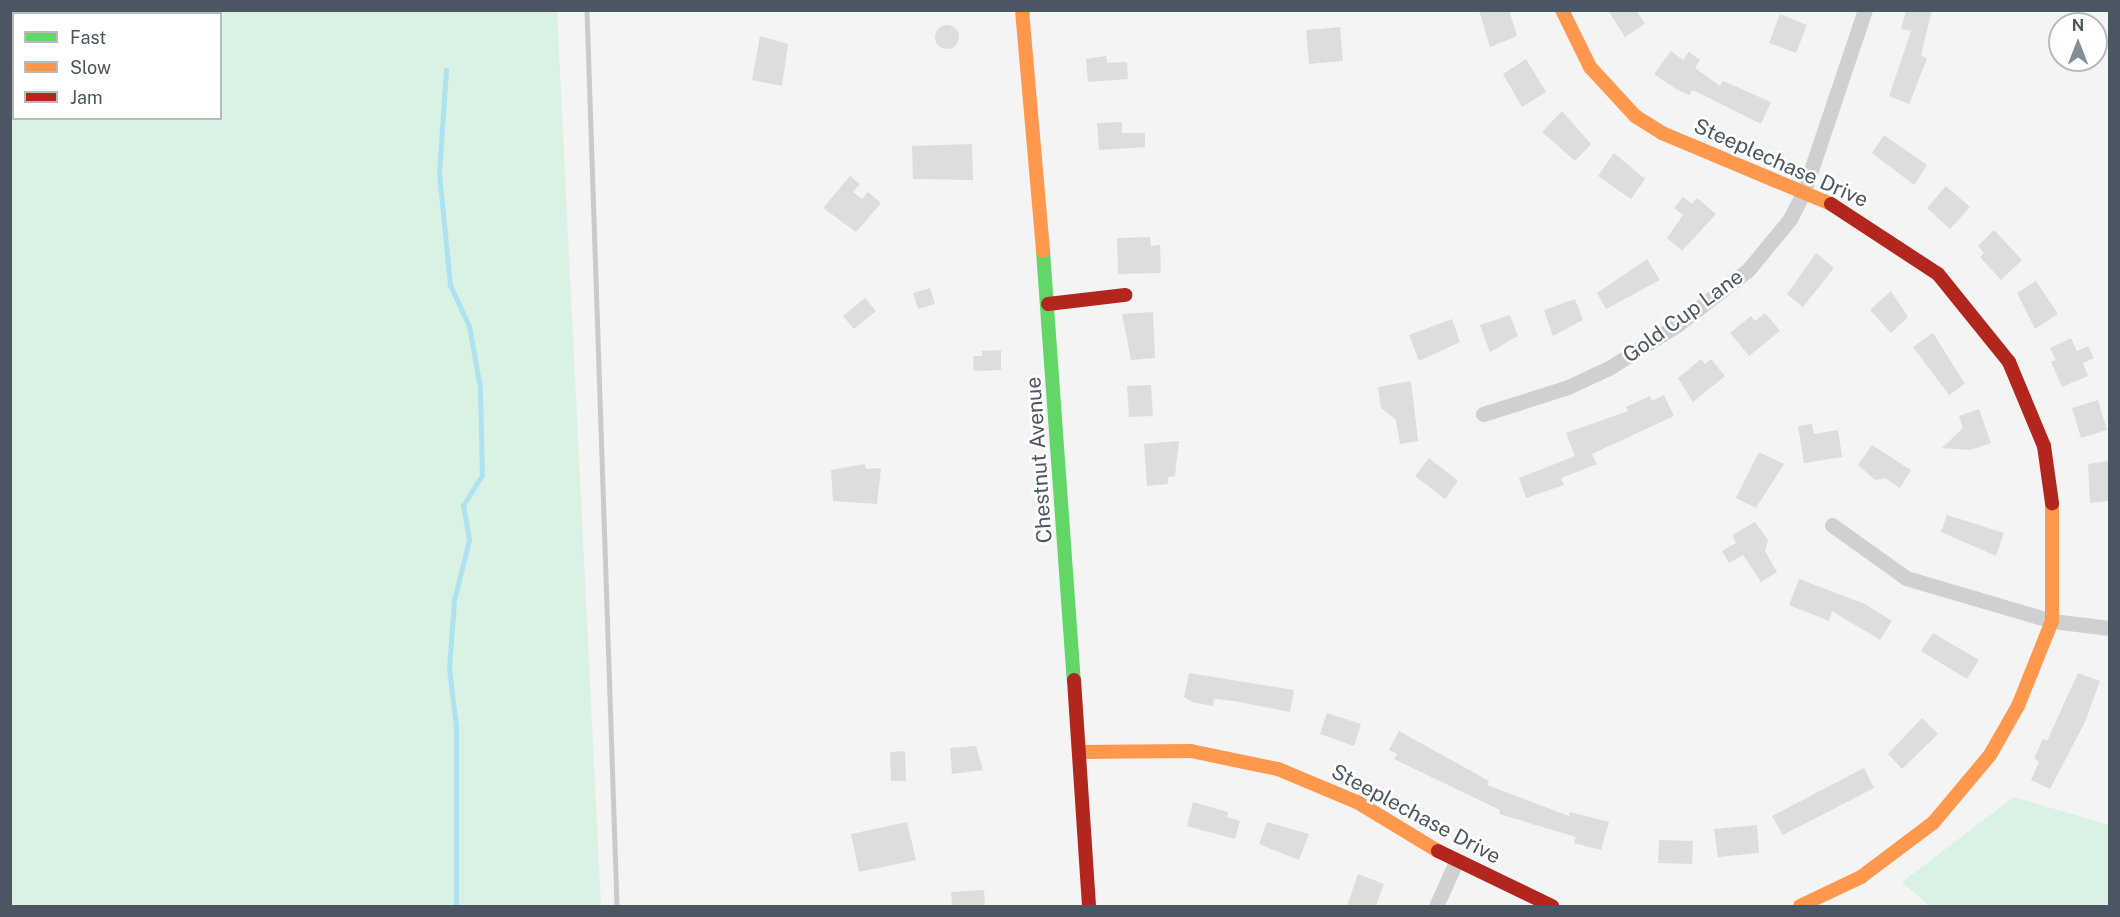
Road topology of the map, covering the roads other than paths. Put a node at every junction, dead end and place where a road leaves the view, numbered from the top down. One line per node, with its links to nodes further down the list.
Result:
1 (1022, 10): 6 (street, Chestnut Avenue)
2 (1562, 10): 4 (street, Steeplechase Drive)
3 (1865, 10): 4 (street, Gold Cup Lane)
4 (1803, 191): 7 (street, Gold Cup Lane); 9 (street, Steeplechase Drive)
5 (1125, 295): 6 (street)
6 (1048, 304): 11 (street, Chestnut Avenue)
7 (1483, 414)
8 (1832, 525): 9 (street)
9 (2052, 621): 10 (street); 16 (street, Steeplechase Drive)
10 (2109, 628)
11 (1079, 752): 12 (street, Steeplechase Drive); 13 (street, Chestnut Avenue)
12 (1456, 862): 14 (street); 15 (street, Steeplechase Drive)
13 (1089, 906)
14 (1437, 906)
15 (1552, 906)
16 (1800, 906)

